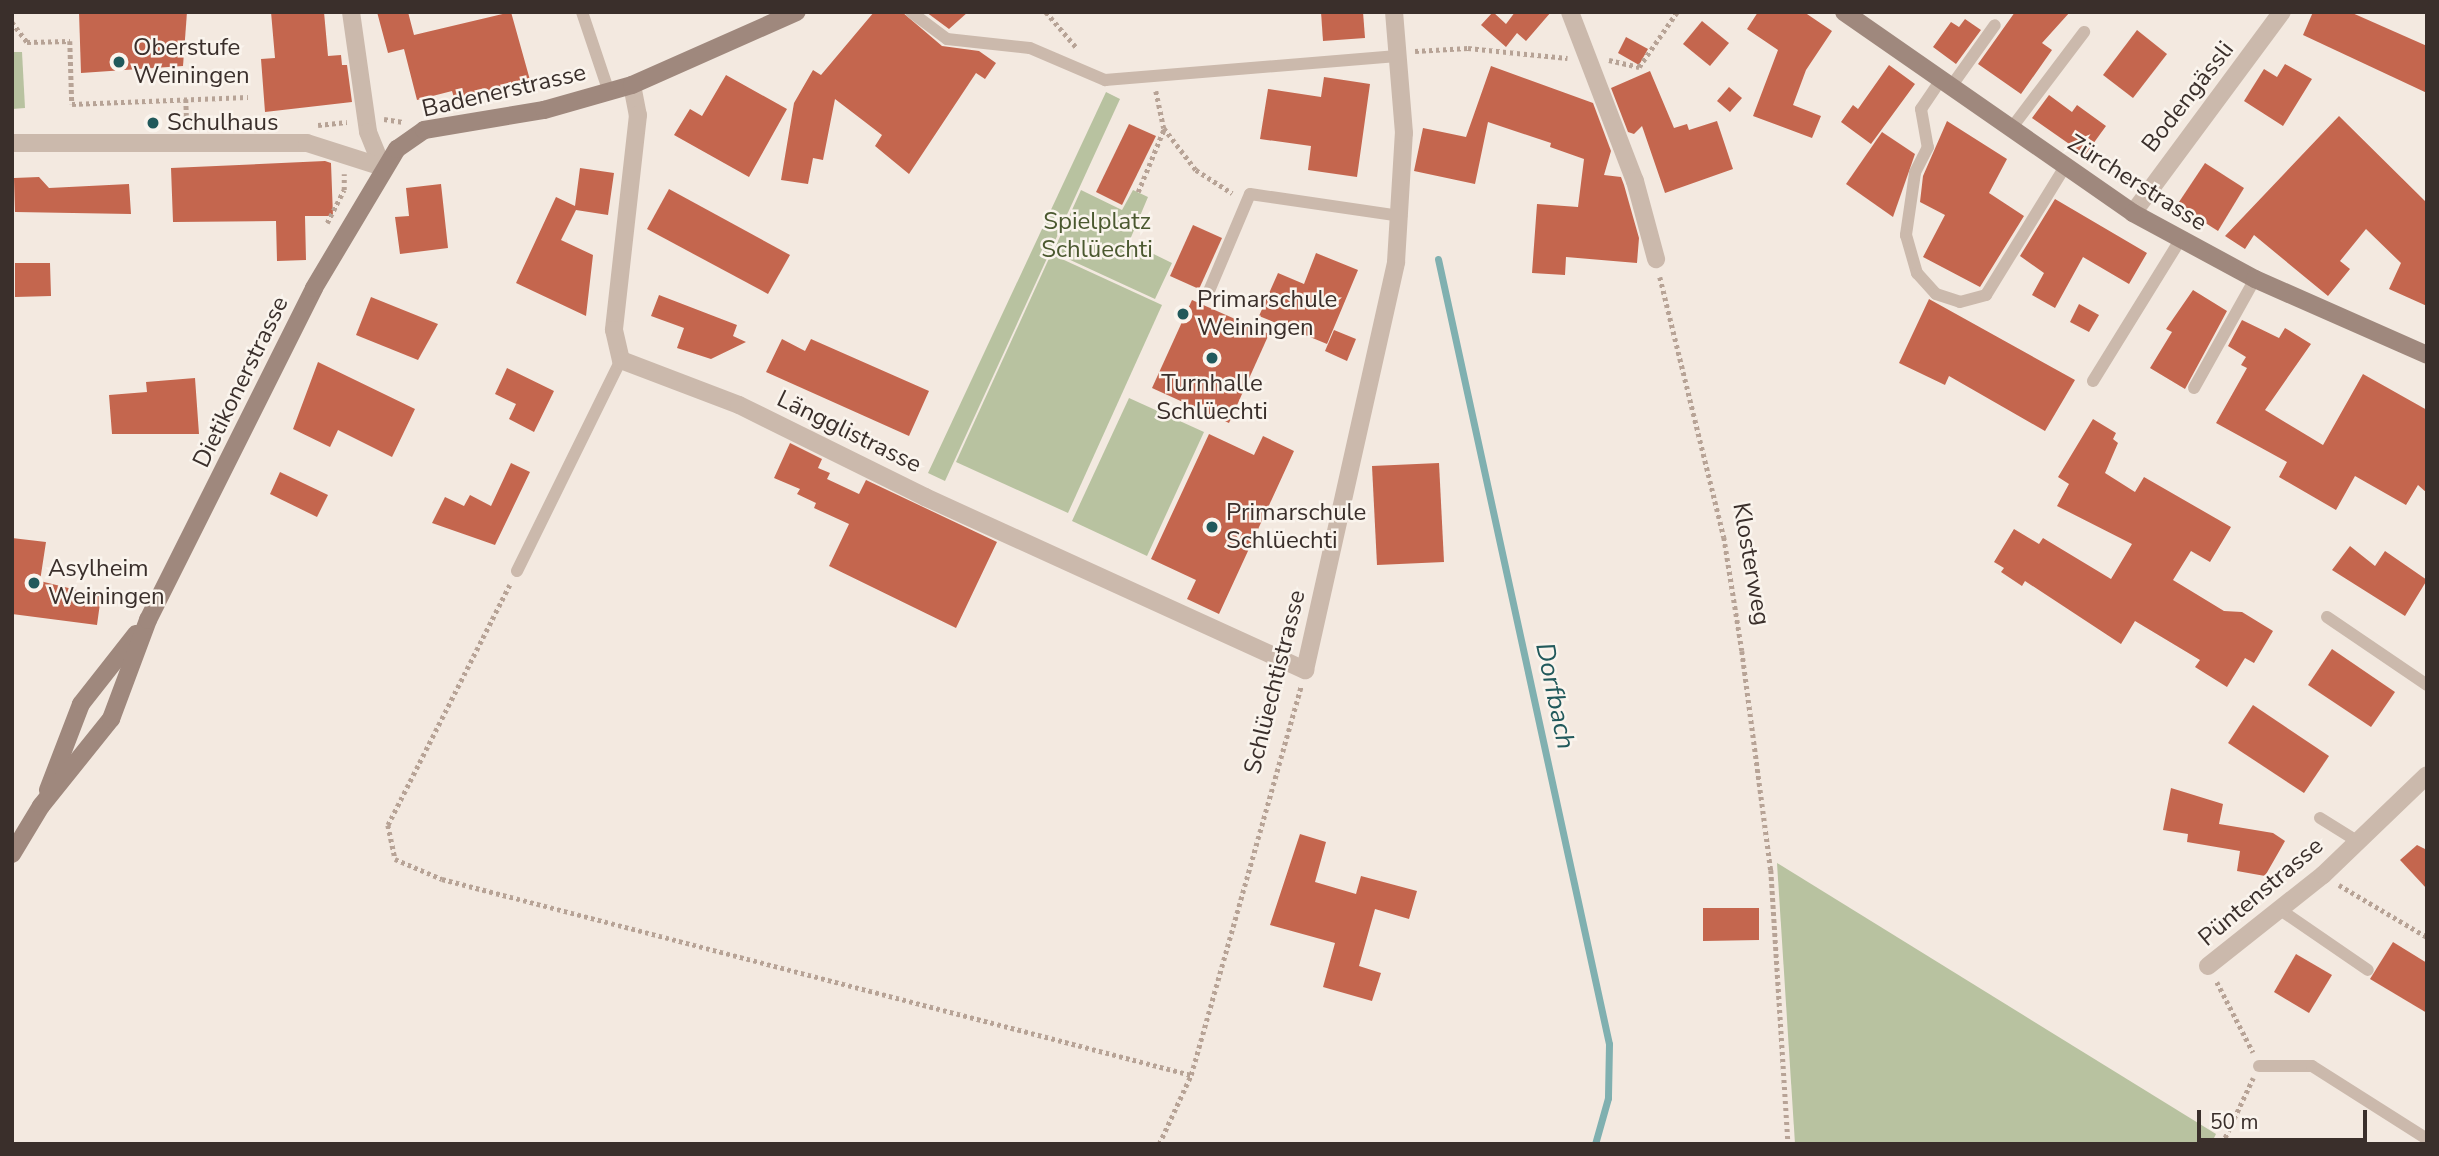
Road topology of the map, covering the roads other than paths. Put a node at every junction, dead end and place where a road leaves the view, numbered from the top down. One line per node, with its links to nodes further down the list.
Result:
1 (351, 12): 17 (street)
2 (582, 12): 14 (lane)
3 (797, 12): 12 (street, Badenerstrasse)
4 (911, 12): 11 (lane)
5 (1394, 12): 11 (street, Schlüechtistrasse)
6 (1570, 12): 22 (street)
7 (1844, 12): 13 (street, Zürcherstrasse)
8 (2282, 12): 19 (street, Bodengässli)
9 (1995, 25): 13 (lane)
10 (2084, 32): 15 (lane)
11 (1397, 56): 20 (street, Schlüechtistrasse)
12 (632, 85): 14 (street, Badenerstrasse); 26 (street)
13 (1945, 85): 15 (street, Zürcherstrasse); 18 (lane)
14 (609, 92): 17 (street, Badenerstrasse)
15 (2010, 130): 18 (street, Zürcherstrasse)
16 (12, 143): 17 (street)
17 (382, 167): 31 (street, Dietikonerstrasse)
18 (2064, 168): 19 (street, Zürcherstrasse)
19 (2133, 213): 21 (street, Zürcherstrasse)
20 (1401, 216): 24 (lane); 32 (street, Schlüechtistrasse)
21 (2180, 240): 23 (street, Zürcherstrasse); 27 (lane)
22 (1656, 259)
23 (2255, 279): 25 (street, Zürcherstrasse); 28 (lane)
24 (1209, 291)
25 (2427, 355)
26 (621, 360): 29 (lane); 32 (street, Längglistrasse)
27 (2093, 381)
28 (2194, 388)
29 (517, 571)
30 (2327, 617): 33 (lane)
31 (148, 621): 35 (street, Dietikonerstrasse); 35 (street, Dietikonerstrasse)
32 (1305, 670)
33 (2427, 685)
34 (2425, 779): 37 (street, Püntenstrasse)
35 (41, 806): 38 (street, Dietikonerstrasse)
36 (2320, 818): 37 (lane)
37 (2357, 841): 39 (street, Püntenstrasse)
38 (12, 854)
39 (2282, 911): 40 (street, Püntenstrasse); 41 (lane)
40 (2208, 966)
41 (2368, 970)
42 (2259, 1066): 43 (lane)
43 (2427, 1139)

